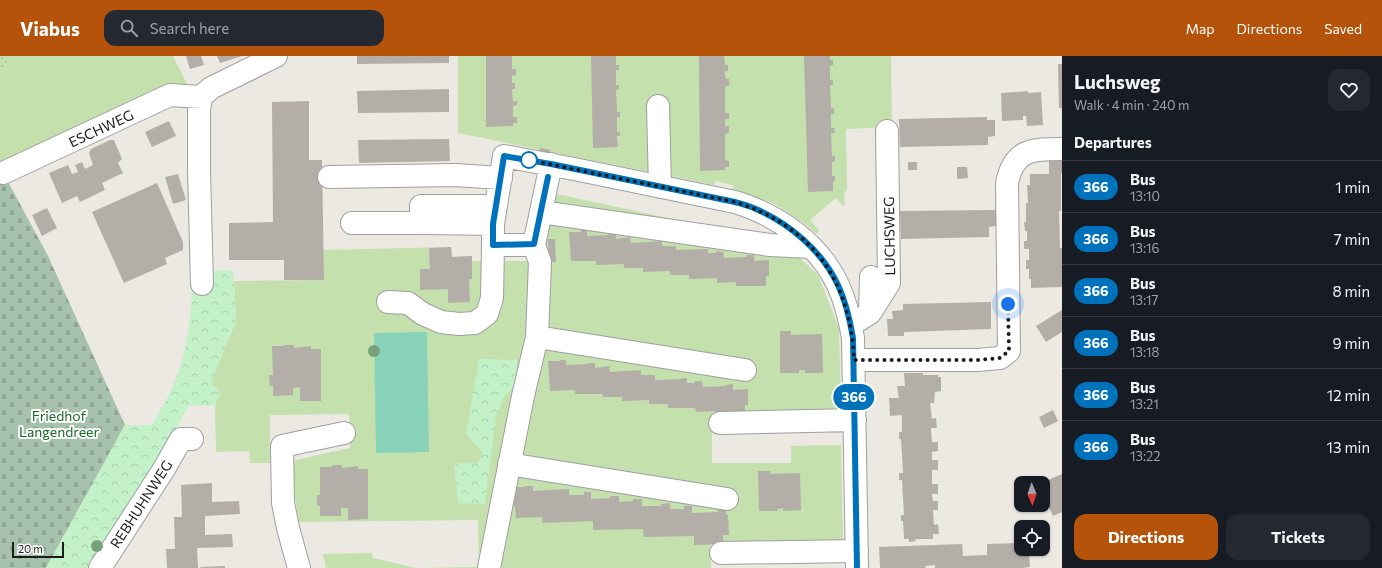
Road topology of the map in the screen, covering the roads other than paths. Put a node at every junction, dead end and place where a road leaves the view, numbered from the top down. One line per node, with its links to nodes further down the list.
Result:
1 (276, 56): 2 (street)
2 (201, 96): 7 (street, ESCHWEG); 19 (street)
3 (658, 106): 10 (street)
4 (887, 130): 21 (street, LUCHSWEG)
5 (1062, 148): 24 (street)
6 (551, 164): 9 (street); 10 (street); 11 (street)
7 (3, 173)
8 (329, 177): 9 (street)
9 (501, 178): 12 (street)
10 (660, 187): 17 (street)
11 (541, 212): 15 (street); 17 (street)
12 (494, 215): 13 (street); 14 (street); 16 (street)
13 (352, 223)
14 (428, 223)
15 (534, 244): 16 (street); 23 (street)
16 (493, 245): 20 (street)
17 (811, 247): 22 (street)
18 (871, 276): 21 (street)
19 (202, 284)
20 (388, 302)
21 (870, 313): 22 (street, LUCHSWEG)
22 (851, 325): 24 (street)
23 (537, 337): 25 (street); 30 (street)
24 (854, 360): 26 (street)
25 (745, 370)
26 (855, 420): 27 (street); 33 (street)
27 (720, 423)
28 (344, 432): 35 (street)
29 (187, 439): 34 (street, REBHUHNWEG)
30 (509, 464): 31 (street); 36 (street)
31 (727, 499)
32 (721, 553): 33 (street)
33 (857, 559)
34 (100, 568)
35 (299, 568)
36 (489, 568)

